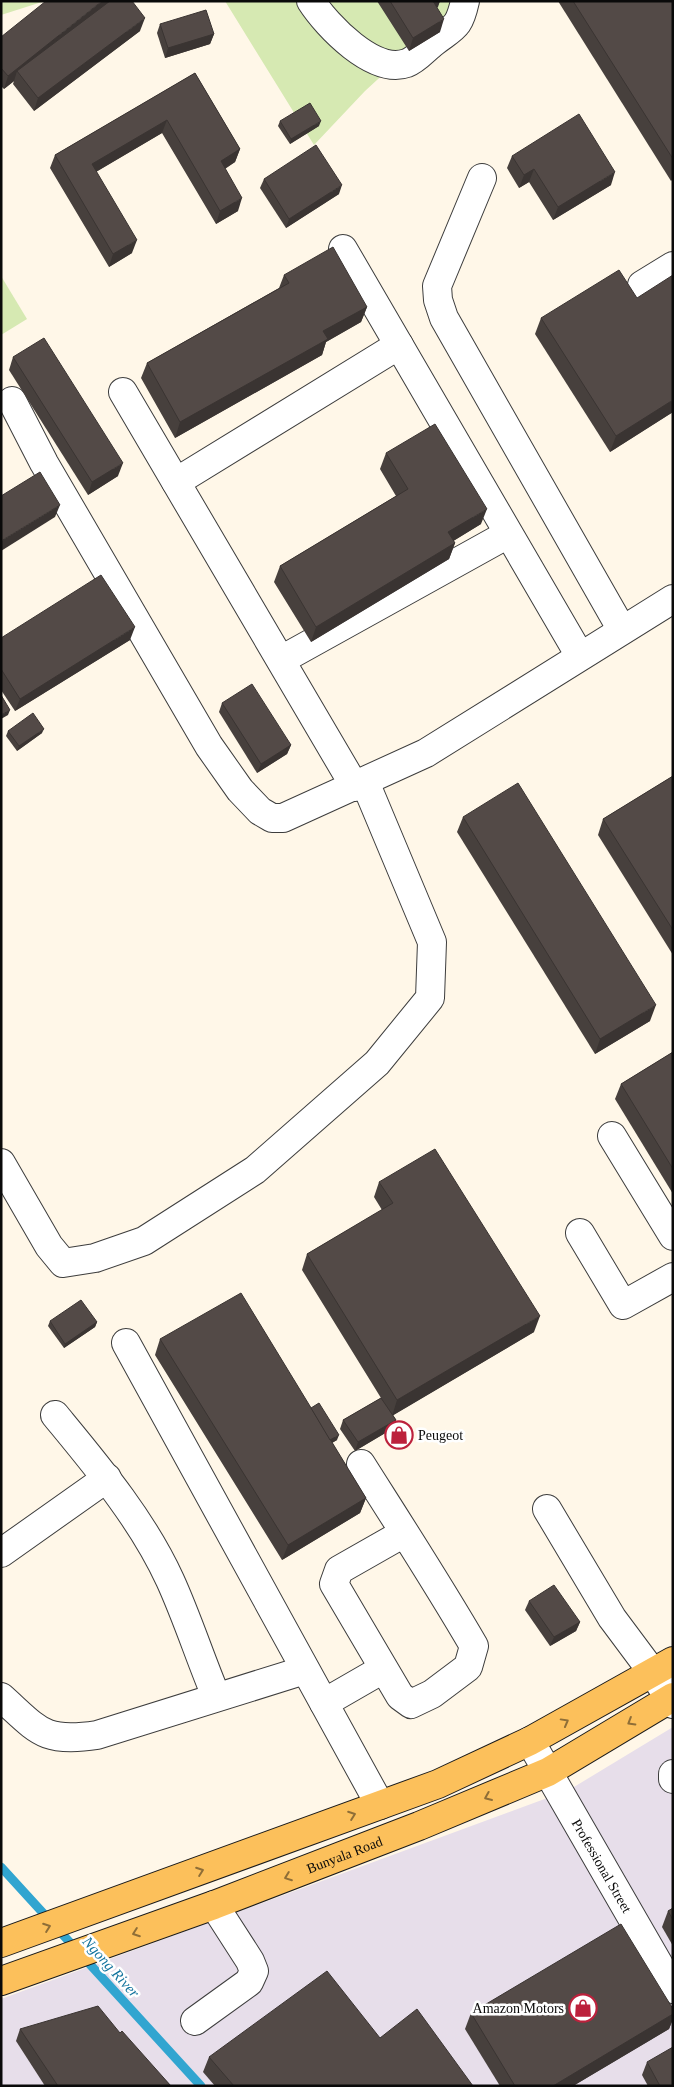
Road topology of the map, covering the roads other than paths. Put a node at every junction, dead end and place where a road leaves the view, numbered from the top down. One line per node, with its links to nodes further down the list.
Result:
1 (311, 1): 2 (lane)
2 (465, 1)
3 (482, 178): 13 (lane)
4 (343, 249): 7 (lane)
5 (673, 266): 6 (lane)
6 (642, 285)
7 (399, 345): 10 (lane); 11 (lane)
8 (122, 392): 10 (lane)
9 (12, 401): 16 (lane)
10 (176, 482): 15 (lane)
11 (508, 534): 14 (lane); 15 (lane)
12 (673, 599): 13 (lane)
13 (622, 630): 14 (lane)
14 (580, 656): 16 (lane)
15 (280, 660): 16 (lane)
16 (360, 784): 18 (lane)
17 (612, 1136): 20 (lane)
18 (1, 1163)
19 (580, 1233): 21 (lane)
20 (673, 1236)
21 (673, 1277)
22 (126, 1343): 30 (lane)
23 (55, 1415): 25 (lane)
24 (361, 1464): 27 (lane)
25 (107, 1478): 28 (lane); 32 (lane)
26 (547, 1509): 29 (lane)
27 (404, 1533): 31 (lane); 31 (lane)
28 (1, 1553)
29 (663, 1667): 34 (lane); 36 (main road, one-way to 29)
30 (305, 1670): 32 (lane); 35 (lane)
31 (383, 1670): 35 (lane)
32 (216, 1696): 33 (lane)
33 (1, 1697)
34 (672, 1699): 37 (main road, Bunyala Road, one-way to 37)
35 (324, 1703): 40 (lane)
36 (530, 1742): 37 (lane, Professional Street); 40 (main road)
37 (548, 1772): 41 (main road, Bunyala Road, one-way to 41); 44 (lane, Professional Street)
38 (673, 1774): 39 (lane)
39 (673, 1779)
40 (380, 1805): 42 (main road, one-way to 40)
41 (214, 1905): 43 (main road, Bunyala Road, one-way to 43); 45 (lane)
42 (1, 1943)
43 (1, 1981)
44 (673, 1989)
45 (195, 2021)

